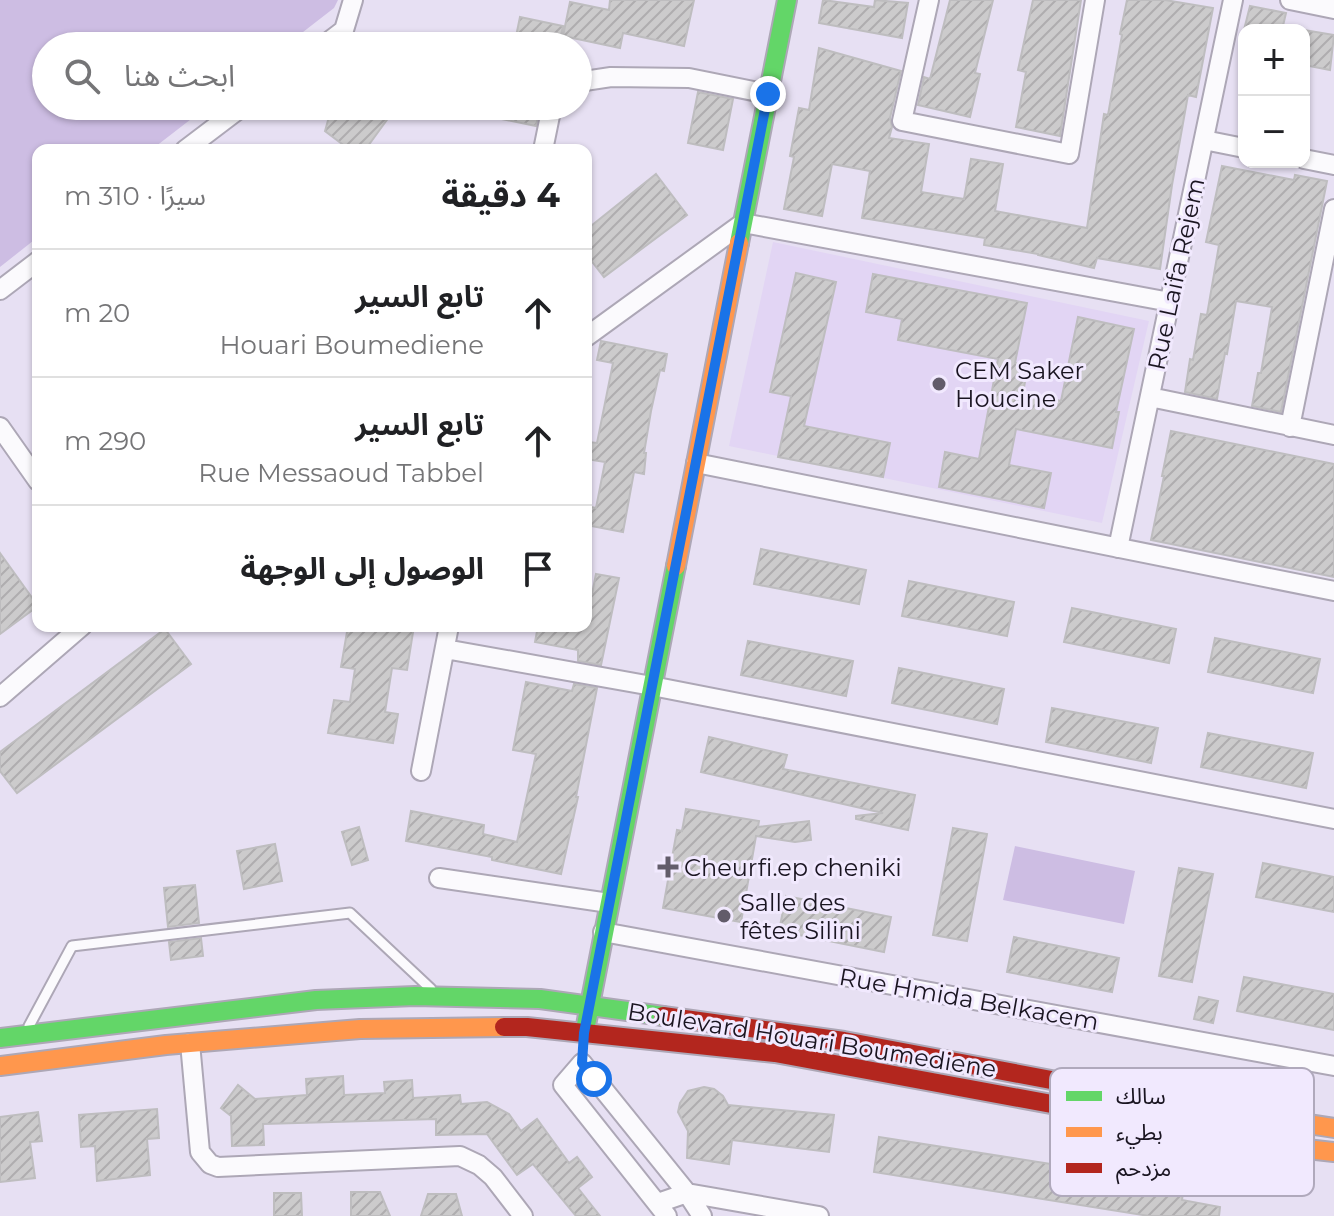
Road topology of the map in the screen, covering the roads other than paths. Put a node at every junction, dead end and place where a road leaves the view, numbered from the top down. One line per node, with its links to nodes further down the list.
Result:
1 (353, 0): 8 (street)
2 (787, 0): 10 (main road)
3 (929, 0): 4 (street)
4 (1095, 0)
5 (1233, 0): 13 (street, Rue Laifa Rejem)
6 (1290, 0): 7 (street)
7 (1334, 9)
8 (341, 32)
9 (592, 80): 10 (street)
10 (768, 94): 20 (main road)
11 (225, 120): 14 (street)
12 (549, 120): 15 (street)
13 (1204, 140): 16 (street); 23 (street, Rue Laifa Rejem)
14 (193, 144)
15 (544, 144)
16 (1238, 147)
17 (1310, 160): 18 (street)
18 (1334, 165)
19 (1334, 209): 27 (street)
20 (743, 223): 23 (street); 24 (street); 29 (main road)
21 (32, 266): 22 (street)
22 (0, 290)
23 (1170, 302): 25 (street, Rue Laifa Rejem)
24 (592, 333)
25 (1150, 397): 27 (street); 31 (street, Rue Laifa Rejem)
26 (0, 427): 30 (street)
27 (1290, 427): 28 (street)
28 (1334, 435)
29 (696, 463): 31 (street); 36 (main road)
30 (32, 472)
31 (1118, 548): 32 (street)
32 (1334, 591)
33 (75, 632): 37 (street)
34 (448, 632): 35 (street)
35 (445, 649): 36 (street); 38 (street)
36 (652, 686): 39 (street); 41 (main road)
37 (0, 697)
38 (421, 771)
39 (1334, 819)
40 (439, 878): 41 (street)
41 (609, 903): 42 (main road)
42 (603, 932): 44 (main road); 51 (street, Rue Hmida Belkacem)
43 (439, 996): 44 (main road, Boulevard Houari Boumediene); 46 (main road, Boulevard Houari Boumediene); 46 (lane)
44 (590, 1005): 45 (main road); 52 (main road, Boulevard Houari Boumediene)
45 (584, 1033): 48 (main road, Boulevard Houari Boumediene); 49 (street); 53 (main road, Boulevard Houari Boumediene)
46 (24, 1035): 47 (main road, Boulevard Houari Boumediene)
47 (0, 1038)
48 (190, 1043): 50 (main road, Boulevard Houari Boumediene); 60 (street)
49 (582, 1063): 58 (street); 59 (street)
50 (0, 1066)
51 (1334, 1066)
52 (1050, 1080)
53 (1050, 1104)
54 (1314, 1125): 55 (main road, Boulevard Houari Boumediene)
55 (1334, 1128)
56 (1314, 1150): 57 (main road, Boulevard Houari Boumediene)
57 (1334, 1152)
58 (687, 1193): 59 (street); 61 (street); 62 (street)
59 (662, 1210)
60 (523, 1216)
61 (702, 1216)
62 (819, 1216)

